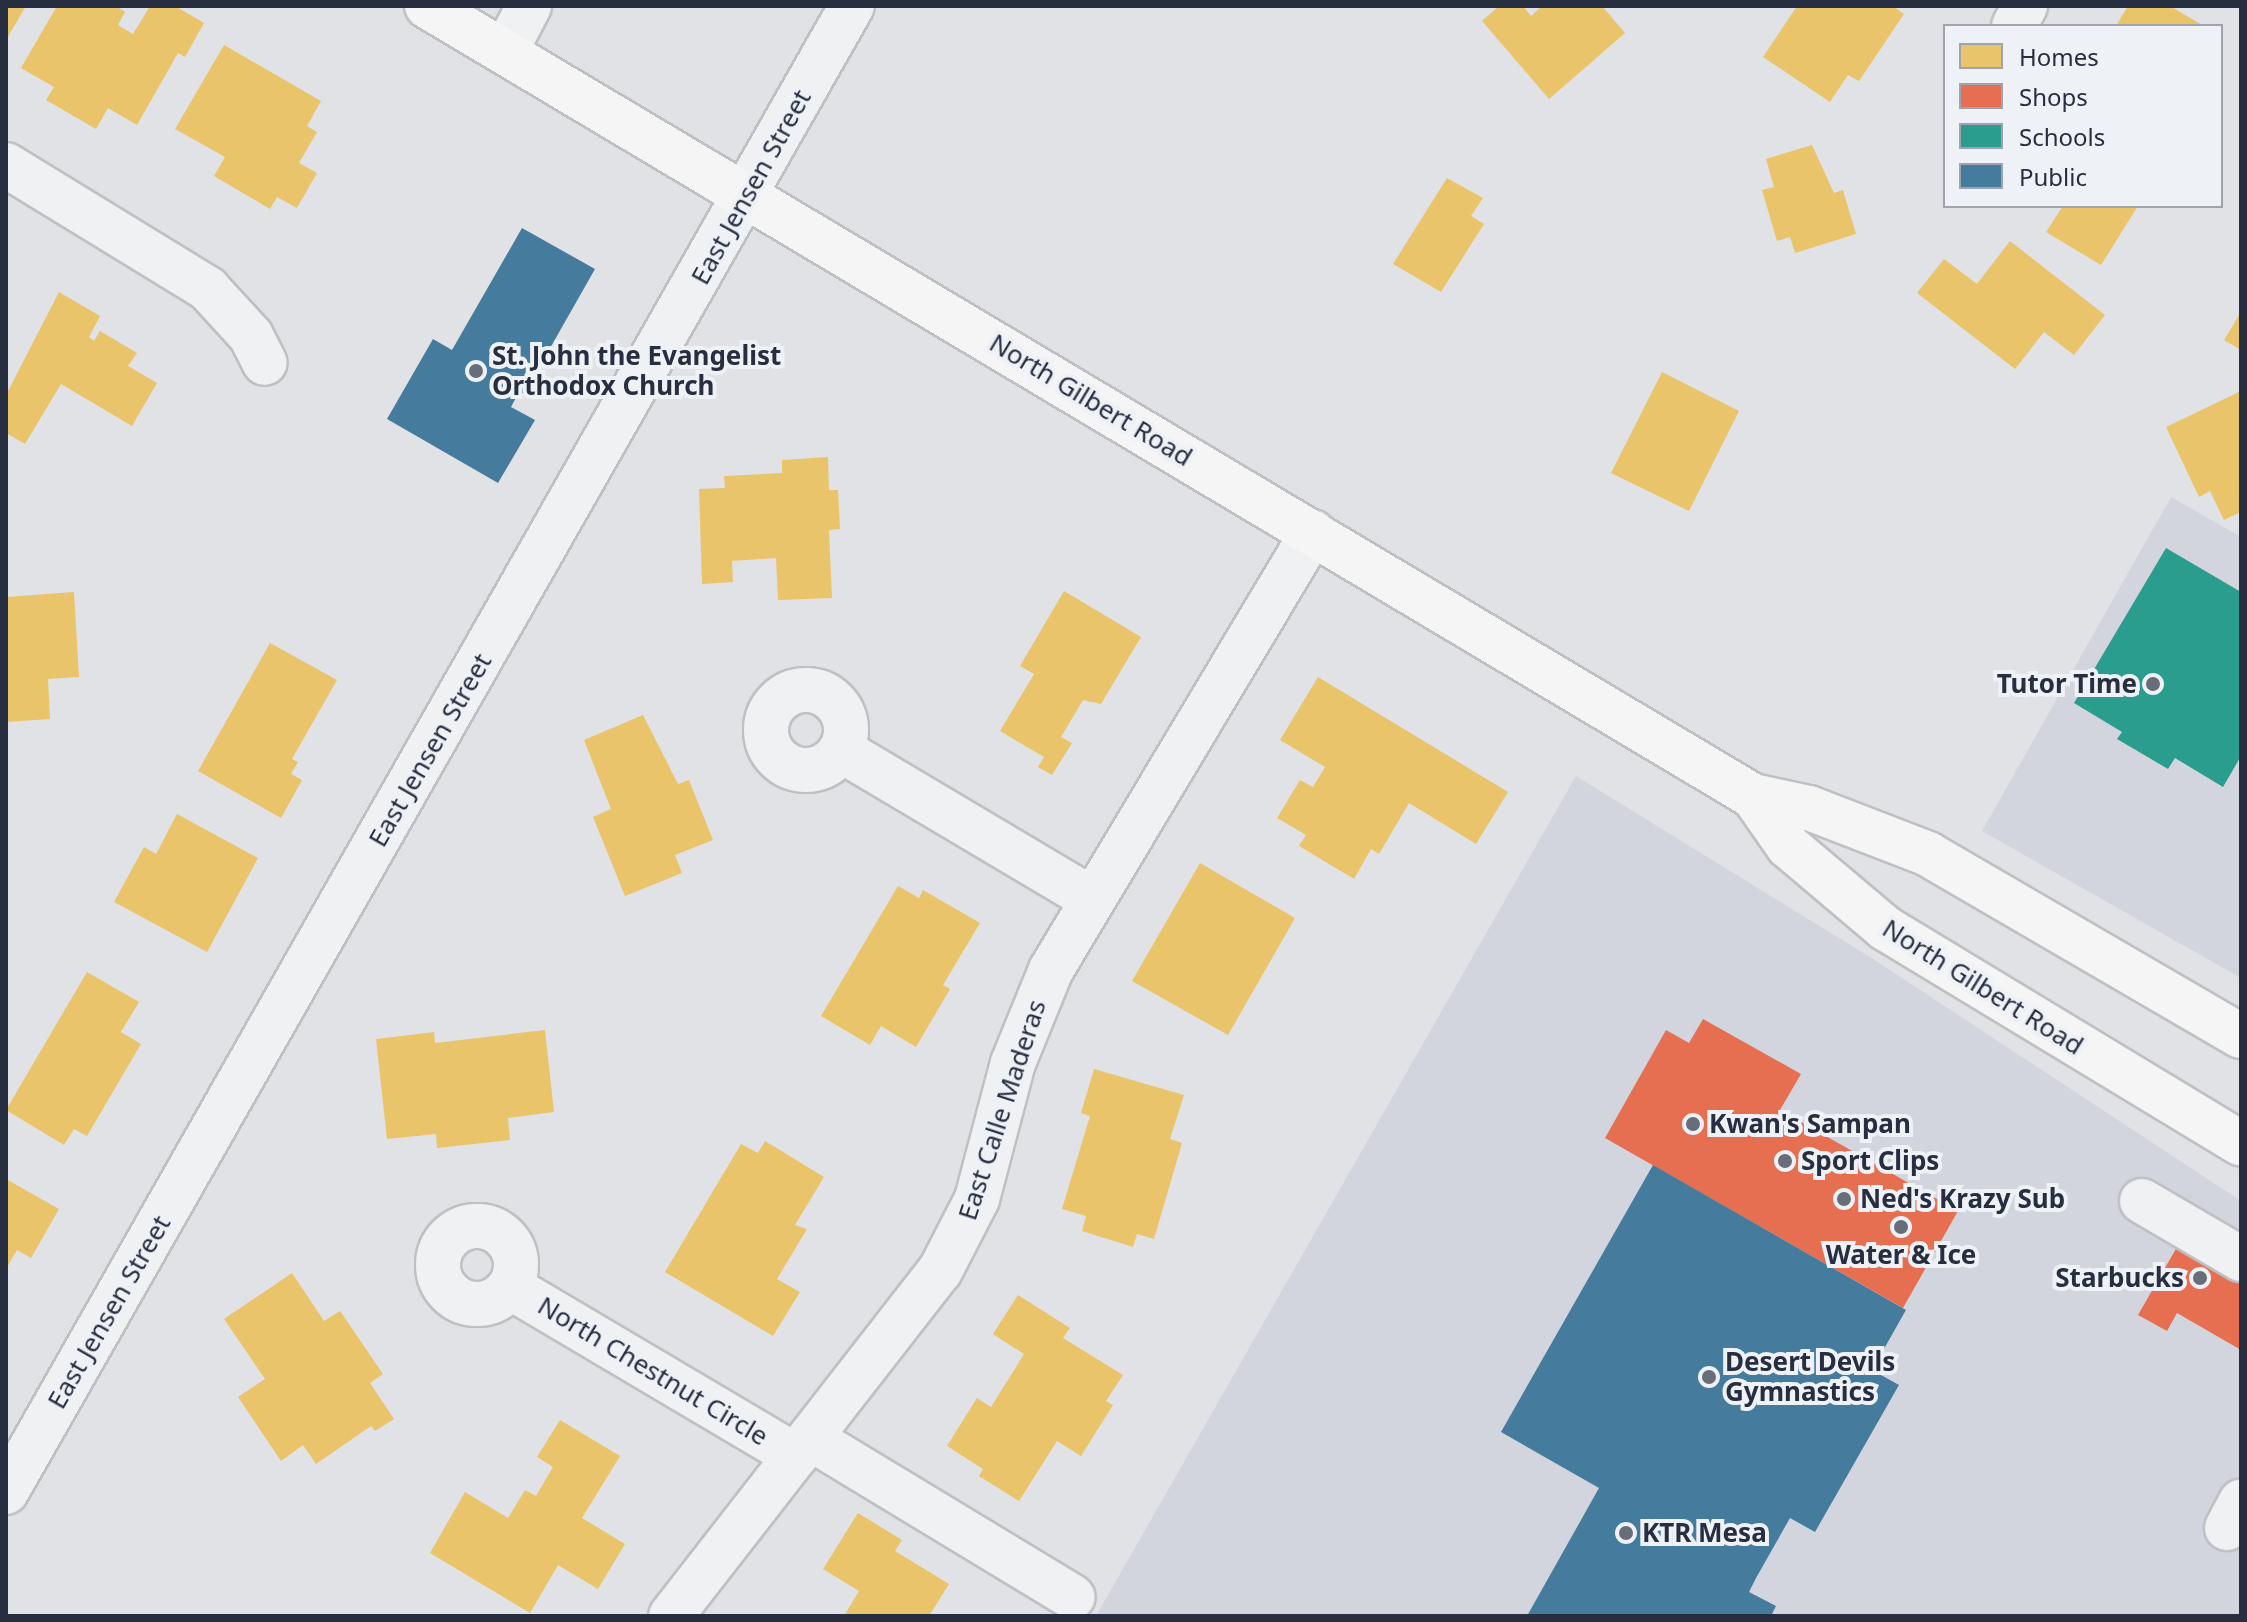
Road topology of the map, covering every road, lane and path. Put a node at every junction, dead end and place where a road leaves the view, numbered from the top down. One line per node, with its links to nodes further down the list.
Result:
1 (427, 6): 6 (main road, North Gilbert Road)
2 (529, 6): 6 (street)
3 (852, 6): 8 (street, East Jensen Street)
4 (2025, 6): 5 (street)
5 (2015, 24)
6 (505, 52): 8 (main road, North Gilbert Road)
7 (6, 165): 9 (street)
8 (747, 196): 10 (main road, North Gilbert Road); 20 (street, East Jensen Street)
9 (265, 363)
10 (1313, 532): 12 (main road, North Gilbert Road); 13 (street, East Calle Maderas)
11 (841, 750): 13 (street)
12 (1753, 796): 14 (main road, North Gilbert Road); 15 (main road, North Gilbert Road)
13 (1092, 899): 19 (street, East Calle Maderas)
14 (2241, 1036)
15 (2241, 1144)
16 (2142, 1201): 17 (street)
17 (2241, 1259)
18 (510, 1287): 19 (street, North Chestnut Circle)
19 (803, 1447): 21 (street, North Chestnut Circle); 22 (street, East Calle Maderas)
20 (6, 1492)
21 (1073, 1597)
22 (671, 1616)

